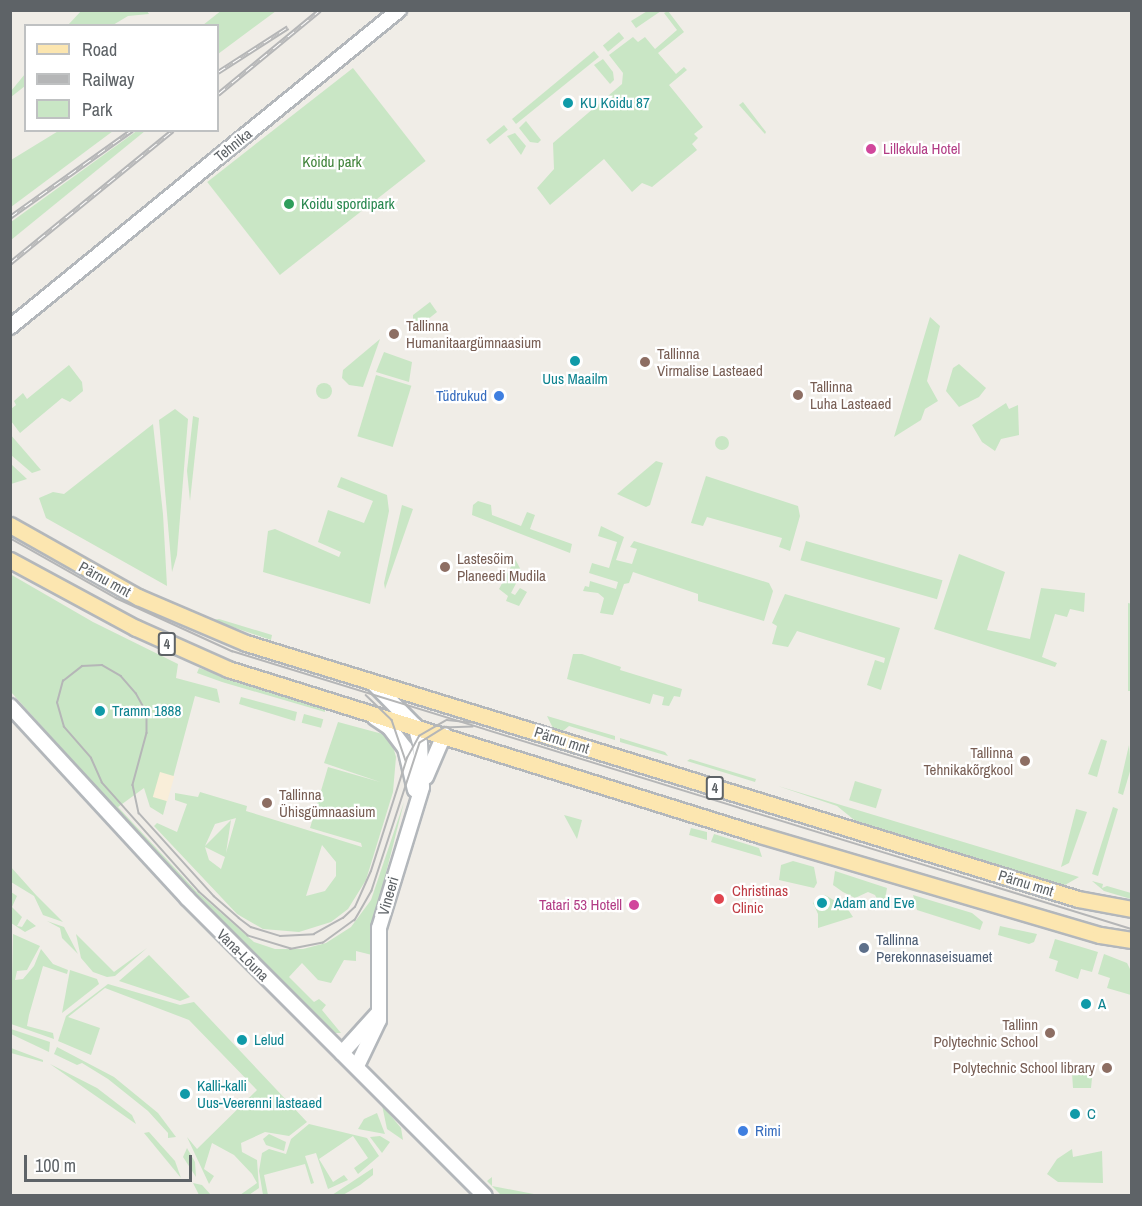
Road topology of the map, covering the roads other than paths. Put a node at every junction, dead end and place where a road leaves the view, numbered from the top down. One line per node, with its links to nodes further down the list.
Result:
1 (399, 10): 2 (street, Tehnika)
2 (68, 280): 3 (street, Tehnika); 4 (street, Tehnika)
3 (10, 319)
4 (10, 327)
5 (17, 529): 7 (main road, Pärnu mnt / 4)
6 (10, 560): 9 (main road, Pärnu mnt / 4)
7 (369, 679): 10 (street); 14 (main road, Pärnu mnt / 4)
8 (10, 706): 19 (street, Vana-Lõuna)
9 (368, 713): 10 (main road, Pärnu mnt / 4); 13 (street)
10 (415, 726): 11 (main road, Pärnu mnt / 4); 12 (street, Vineeri)
11 (444, 735): 12 (street); 15 (main road, Pärnu mnt / 4)
12 (422, 787): 13 (street, Vineeri)
13 (417, 804): 18 (street, Vineeri)
14 (1131, 909)
15 (1100, 935): 16 (main road, Pärnu mnt / 4); 17 (main road)
16 (1131, 940)
17 (1131, 950)
18 (379, 1012): 19 (street); 20 (street, Vineeri)
19 (342, 1053): 20 (street, Vana-Lõuna)
20 (357, 1066): 21 (street, Vana-Lõuna)
21 (485, 1196)

